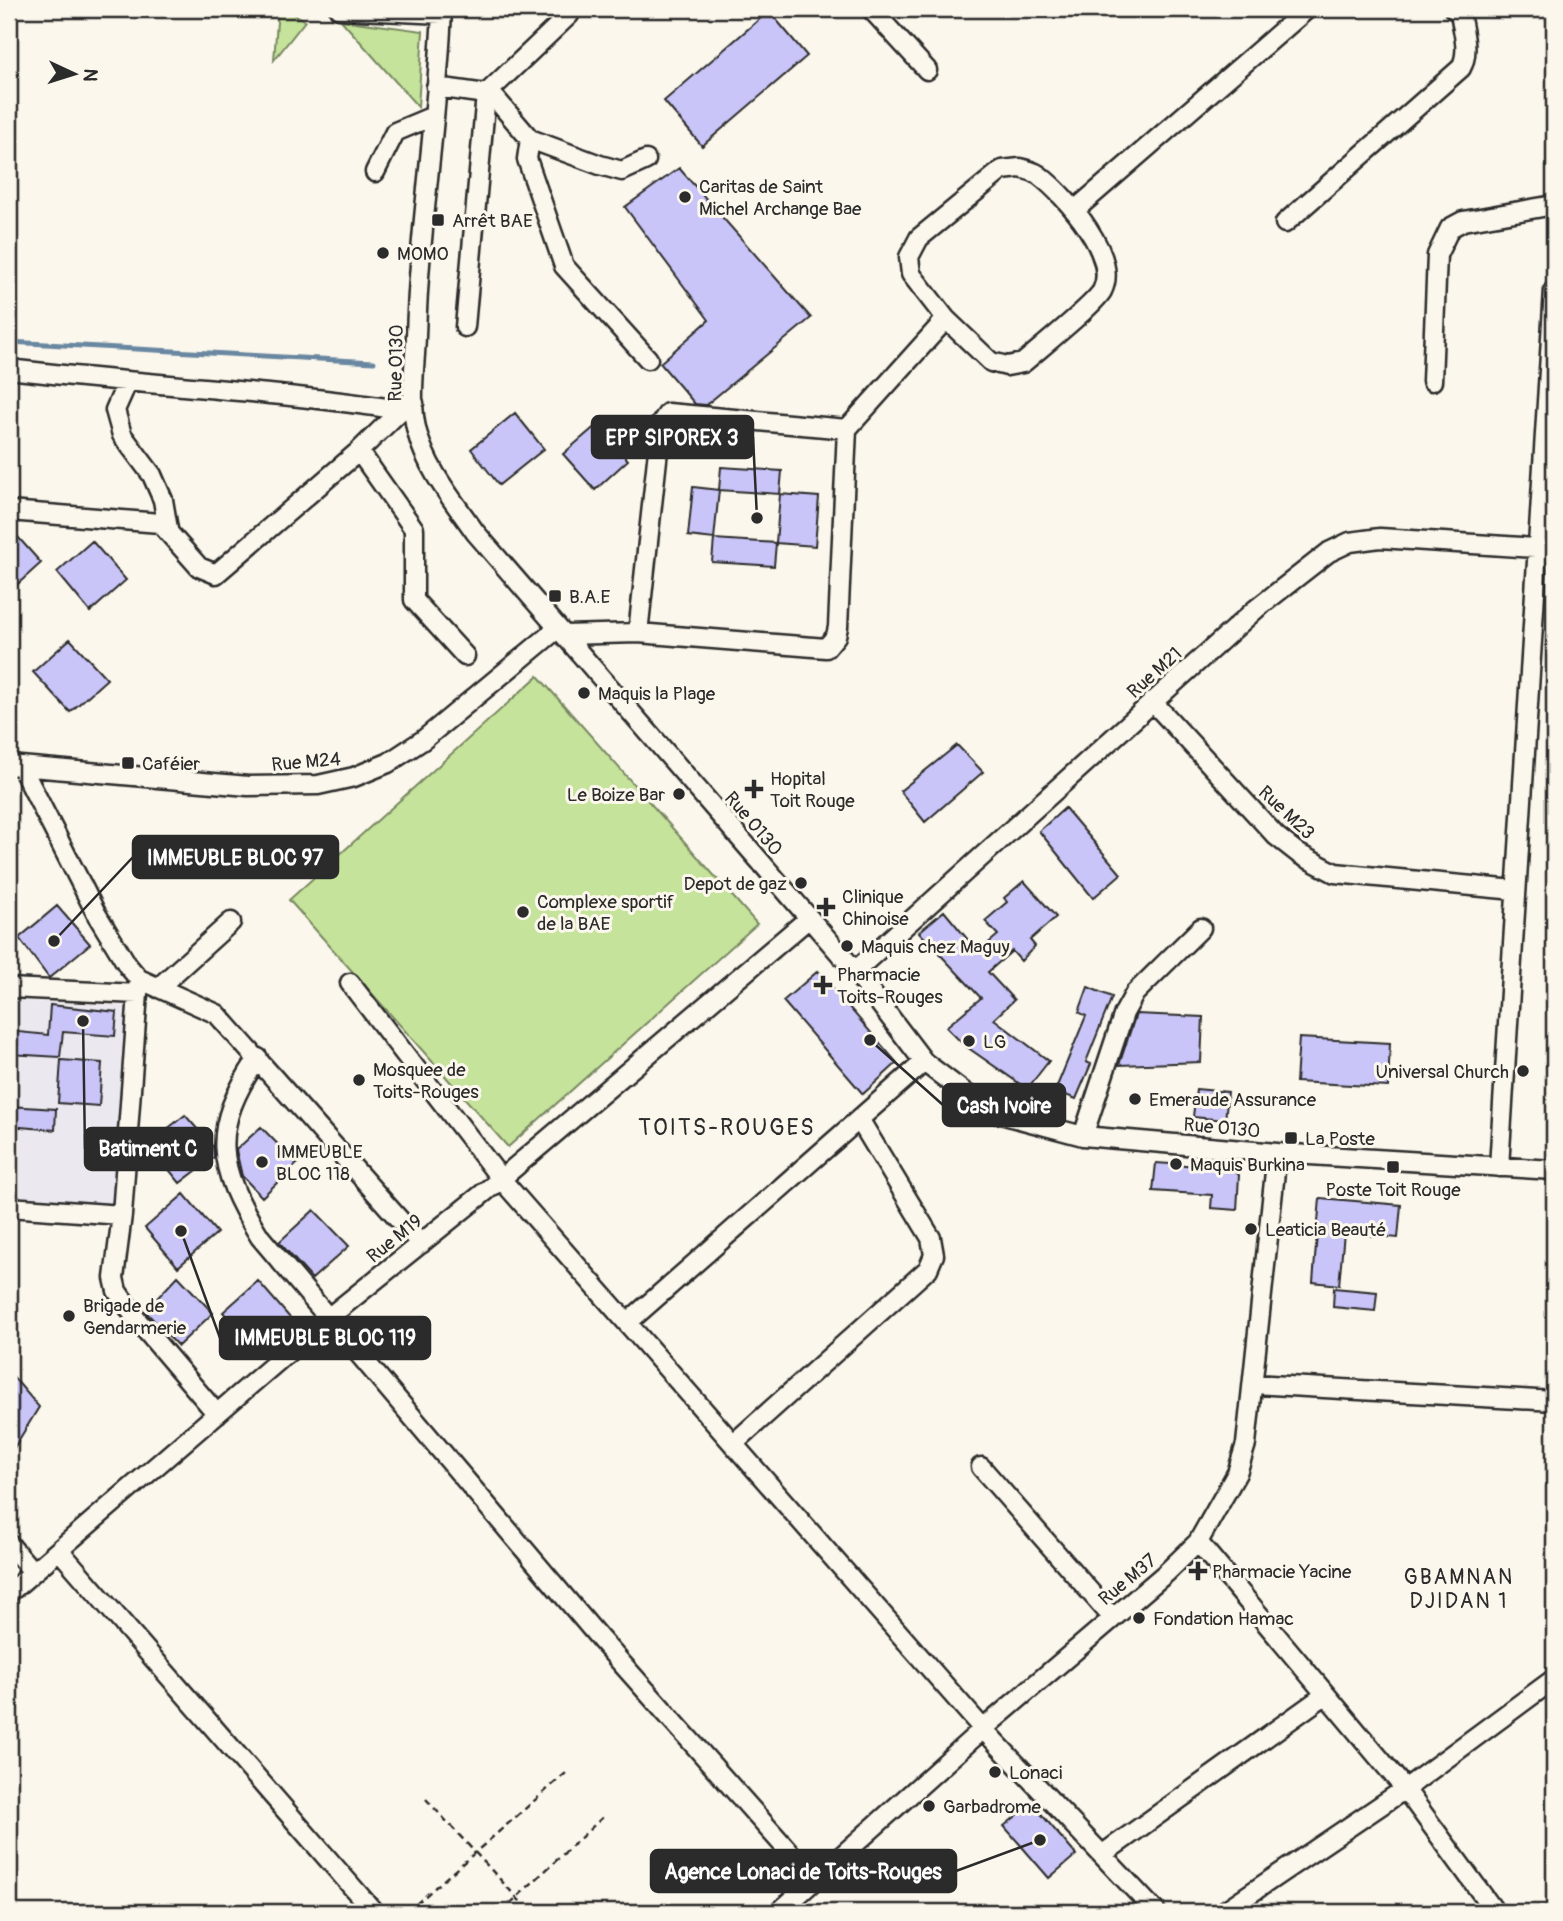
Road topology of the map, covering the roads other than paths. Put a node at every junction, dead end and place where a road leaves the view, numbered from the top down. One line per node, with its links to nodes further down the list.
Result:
1 (338, 9): 5 (street)
2 (871, 9): 7 (street)
3 (1307, 9): 15 (street)
4 (1454, 9): 16 (street)
5 (442, 12): 8 (street, Rue O130)
6 (569, 15): 9 (street)
7 (927, 70)
8 (436, 87): 9 (street); 10 (street, Rue O130)
9 (486, 94): 11 (street); 19 (street)
10 (433, 116): 13 (street); 24 (street, Rue O130)
11 (530, 139): 12 (street); 20 (street)
12 (646, 160)
13 (375, 172)
14 (1554, 205): 22 (street)
15 (1075, 210): 18 (street); 18 (street)
16 (1285, 223)
17 (1554, 290): 29 (street)
18 (946, 319): 25 (street)
19 (465, 327)
20 (648, 359)
21 (9, 369): 23 (street)
22 (1432, 381)
23 (127, 383): 24 (street); 28 (street)
24 (408, 406): 26 (street); 30 (street, Rue O130)
25 (847, 429): 31 (street); 31 (street)
26 (359, 451): 28 (street); 32 (street)
27 (9, 511): 28 (street)
28 (168, 529)
29 (1536, 548): 33 (street, Rue M21); 35 (street)
30 (561, 632): 31 (street); 34 (street, Rue M24); 36 (street, Rue O130)
31 (638, 632)
32 (465, 656)
33 (1152, 701): 35 (street, Rue M23); 39 (street, Rue M21)
34 (15, 765): 41 (street)
35 (1515, 890): 49 (street)
36 (808, 919): 39 (street, Rue O130); 51 (street, Rue M19)
37 (231, 922): 43 (street)
38 (1201, 928): 47 (street)
39 (855, 971): 45 (street, Rue O130)
40 (350, 983): 51 (street)
41 (138, 986): 42 (street); 43 (street); 53 (street)
42 (9, 988)
43 (158, 988): 44 (street)
44 (258, 1058): 54 (street); 55 (street)
45 (924, 1062): 46 (street); 47 (street, Rue O130)
46 (859, 1119): 56 (street); 60 (street)
47 (1083, 1136): 48 (street, Rue O130)
48 (1277, 1153): 49 (street, Rue O130); 57 (street, Rue M37)
49 (1499, 1167): 50 (street, Rue O130)
50 (1554, 1170)
51 (501, 1179): 54 (street, Rue M19); 56 (street)
52 (9, 1207): 53 (street)
53 (122, 1215): 59 (street)
54 (421, 1244): 55 (street, Rue M19)
55 (328, 1318): 59 (street, Rue M19); 73 (street)
56 (627, 1323): 60 (street)
57 (1253, 1384): 58 (street); 62 (street, Rue M37)
58 (1554, 1401)
59 (217, 1414): 64 (street, Rue M19)
60 (733, 1444): 70 (street)
61 (981, 1467): 67 (street)
62 (1198, 1542): 67 (street, Rue M37); 69 (street)
63 (9, 1544): 65 (street)
64 (59, 1550): 65 (street, Rue M19); 74 (street)
65 (33, 1572): 66 (street, Rue M19)
66 (9, 1593)
67 (1113, 1618): 70 (street, Rue M37)
68 (1554, 1679): 71 (street)
69 (1325, 1695): 71 (street); 72 (street)
70 (983, 1730): 72 (street); 73 (street, Rue M37)
71 (1405, 1789): 77 (street); 78 (street)
72 (1103, 1854): 76 (street)
73 (815, 1881): 75 (street, Rue M37)
74 (374, 1912)
75 (779, 1912)
76 (1156, 1912)
77 (1223, 1912)
78 (1496, 1912)

